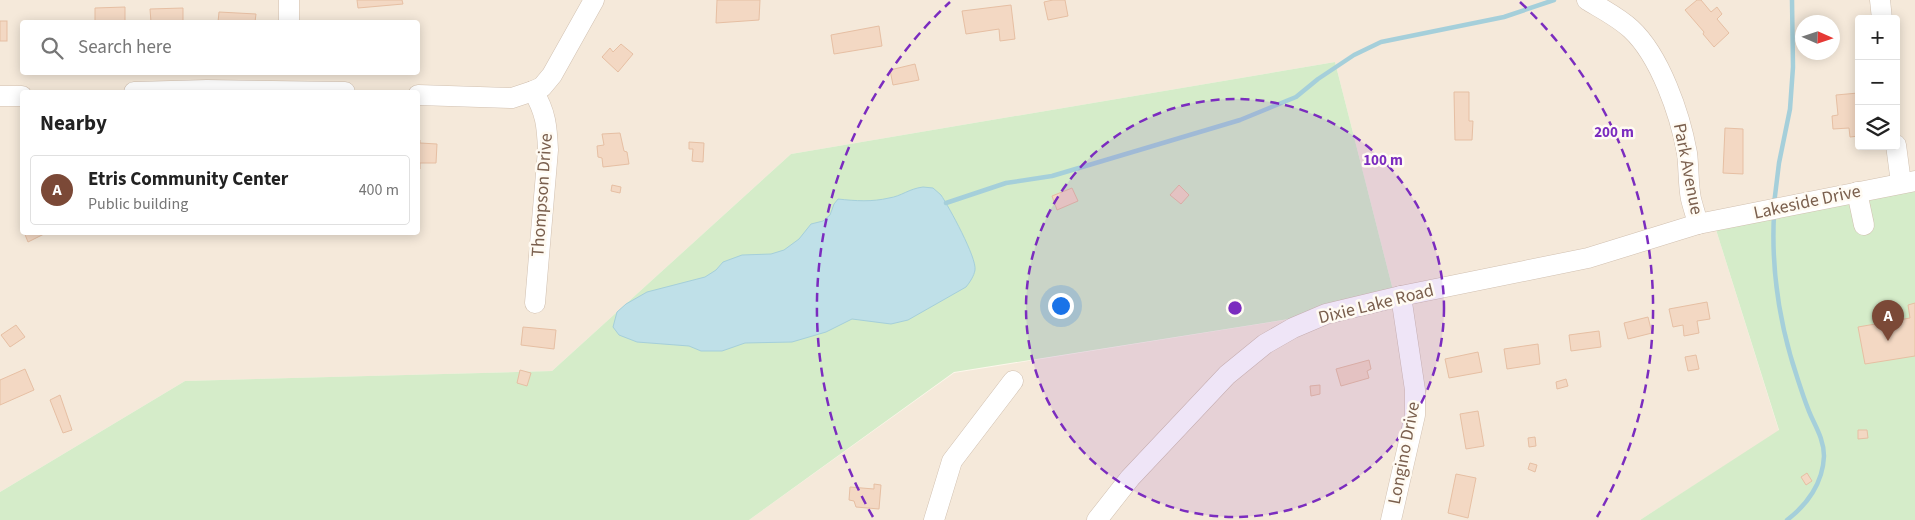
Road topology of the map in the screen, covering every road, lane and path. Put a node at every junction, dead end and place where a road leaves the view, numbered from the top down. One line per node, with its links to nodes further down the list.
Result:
1 (289, 0): 6 (street)
2 (594, 0): 10 (street)
3 (1586, 0): 17 (street, Park Avenue)
4 (1880, 0): 5 (street)
5 (1882, 15)
6 (289, 20)
7 (288, 82): 8 (street); 9 (street)
8 (208, 90)
9 (334, 90)
10 (534, 91): 11 (street); 20 (street, Thompson Drive)
11 (420, 95)
12 (0, 96): 13 (street)
13 (20, 96)
14 (1898, 150): 15 (street)
15 (1908, 182): 16 (street, Lakeside Drive)
16 (1857, 192): 17 (street, Lakeside Drive); 18 (street)
17 (1698, 224): 19 (street, Dixie Lake Road)
18 (1864, 225)
19 (1401, 296): 23 (street, Dixie Lake Road); 24 (street, Longino Drive)
20 (535, 303)
21 (1013, 381): 22 (street)
22 (934, 520)
23 (1097, 520)
24 (1390, 520)

